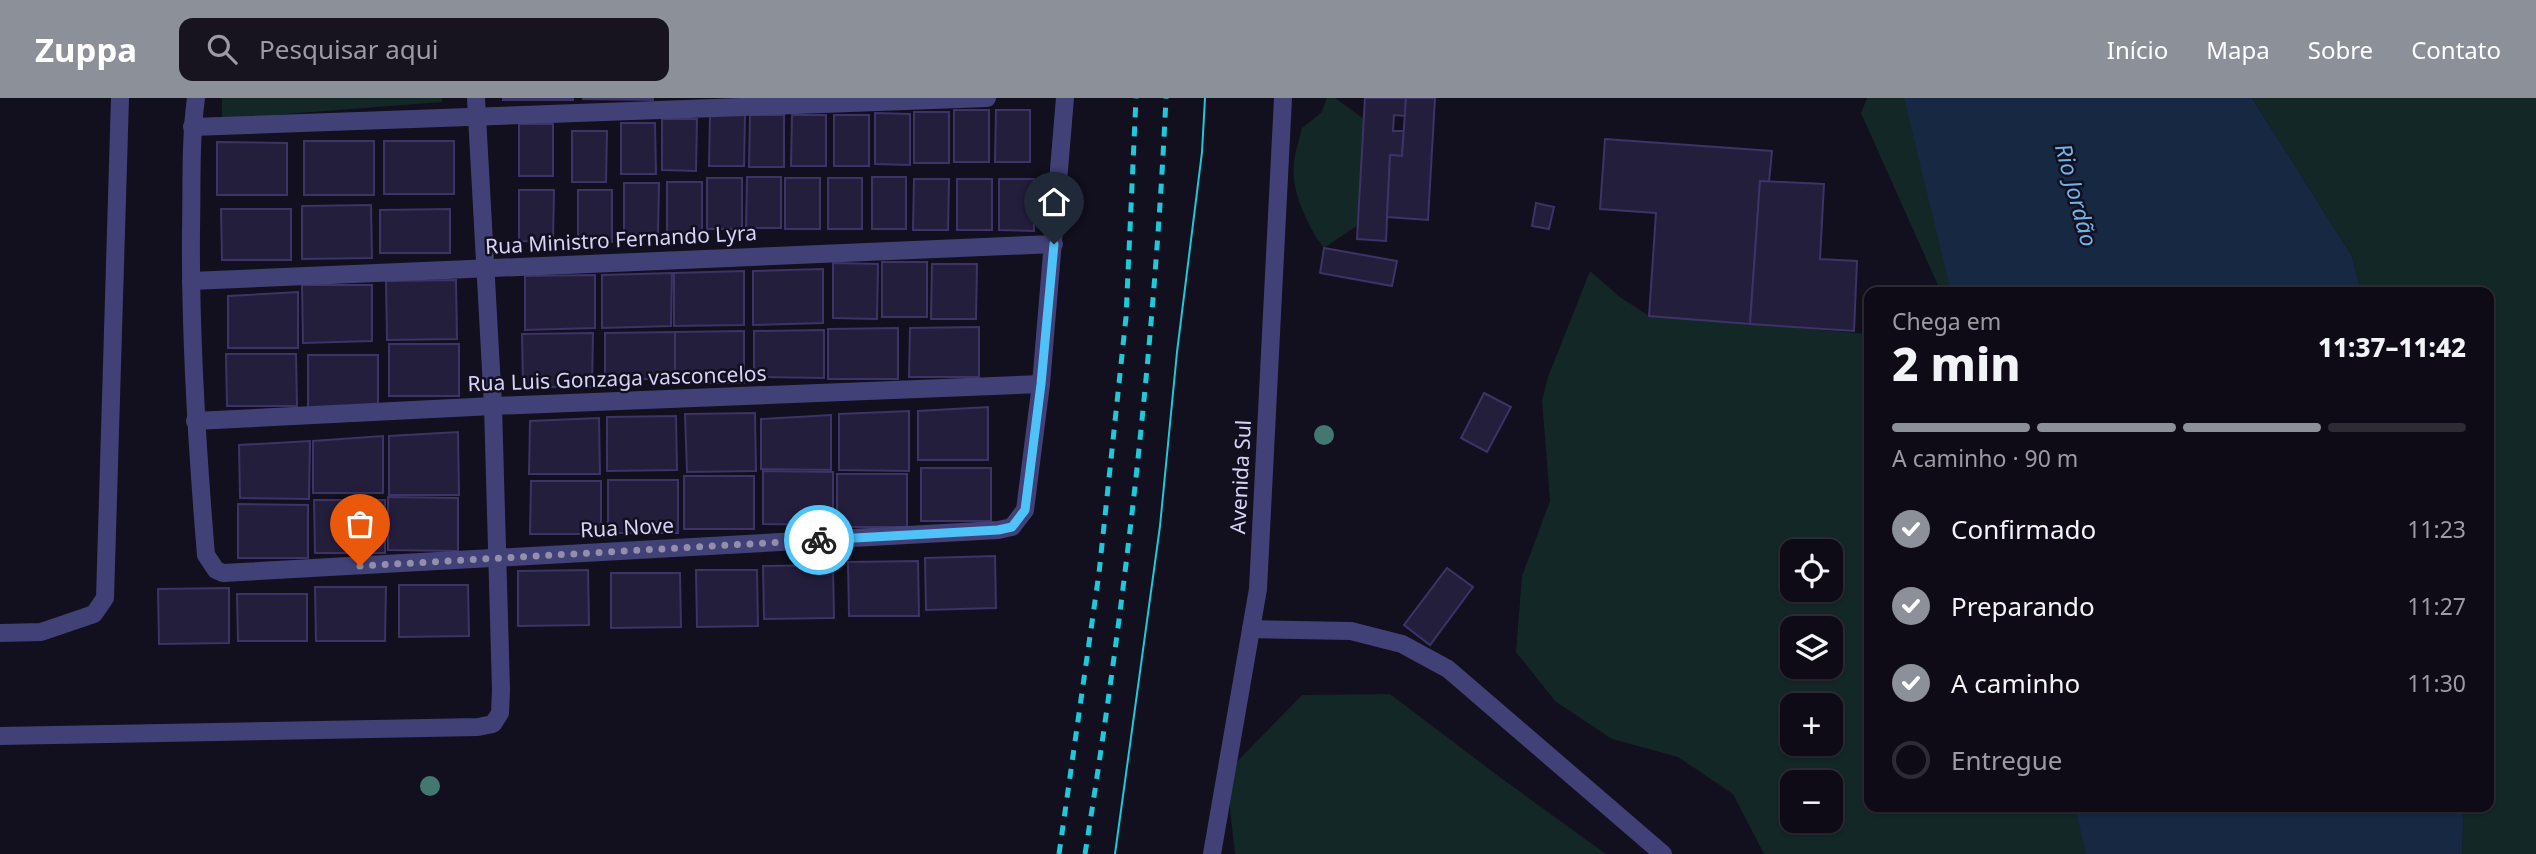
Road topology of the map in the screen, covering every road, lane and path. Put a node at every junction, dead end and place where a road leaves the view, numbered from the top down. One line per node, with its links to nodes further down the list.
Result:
1 (120, 98): 17 (street)
2 (196, 98): 8 (street)
3 (476, 98): 7 (street)
4 (987, 98): 7 (street)
5 (1065, 98): 9 (street)
6 (1283, 98): 16 (street, Avenida Sul)
7 (478, 118): 8 (street); 10 (street)
8 (192, 127): 11 (street)
9 (1054, 244): 10 (street, Rua Ministro Fernando Lyra); 12 (street)
10 (487, 268): 11 (street, Rua Ministro Fernando Lyra); 13 (street)
11 (191, 281): 14 (street)
12 (1041, 384): 13 (street, Rua Luis Gonzaga vasconcelos); 15 (street, Rua Nove)
13 (493, 406): 14 (street, Rua Luis Gonzaga vasconcelos); 15 (street)
14 (195, 421): 15 (street, Rua Nove)
15 (496, 558): 18 (street)
16 (1251, 629): 19 (street, Avenida Sul); 20 (street)
17 (0, 633)
18 (0, 736)
19 (1212, 854)
20 (1663, 854)

